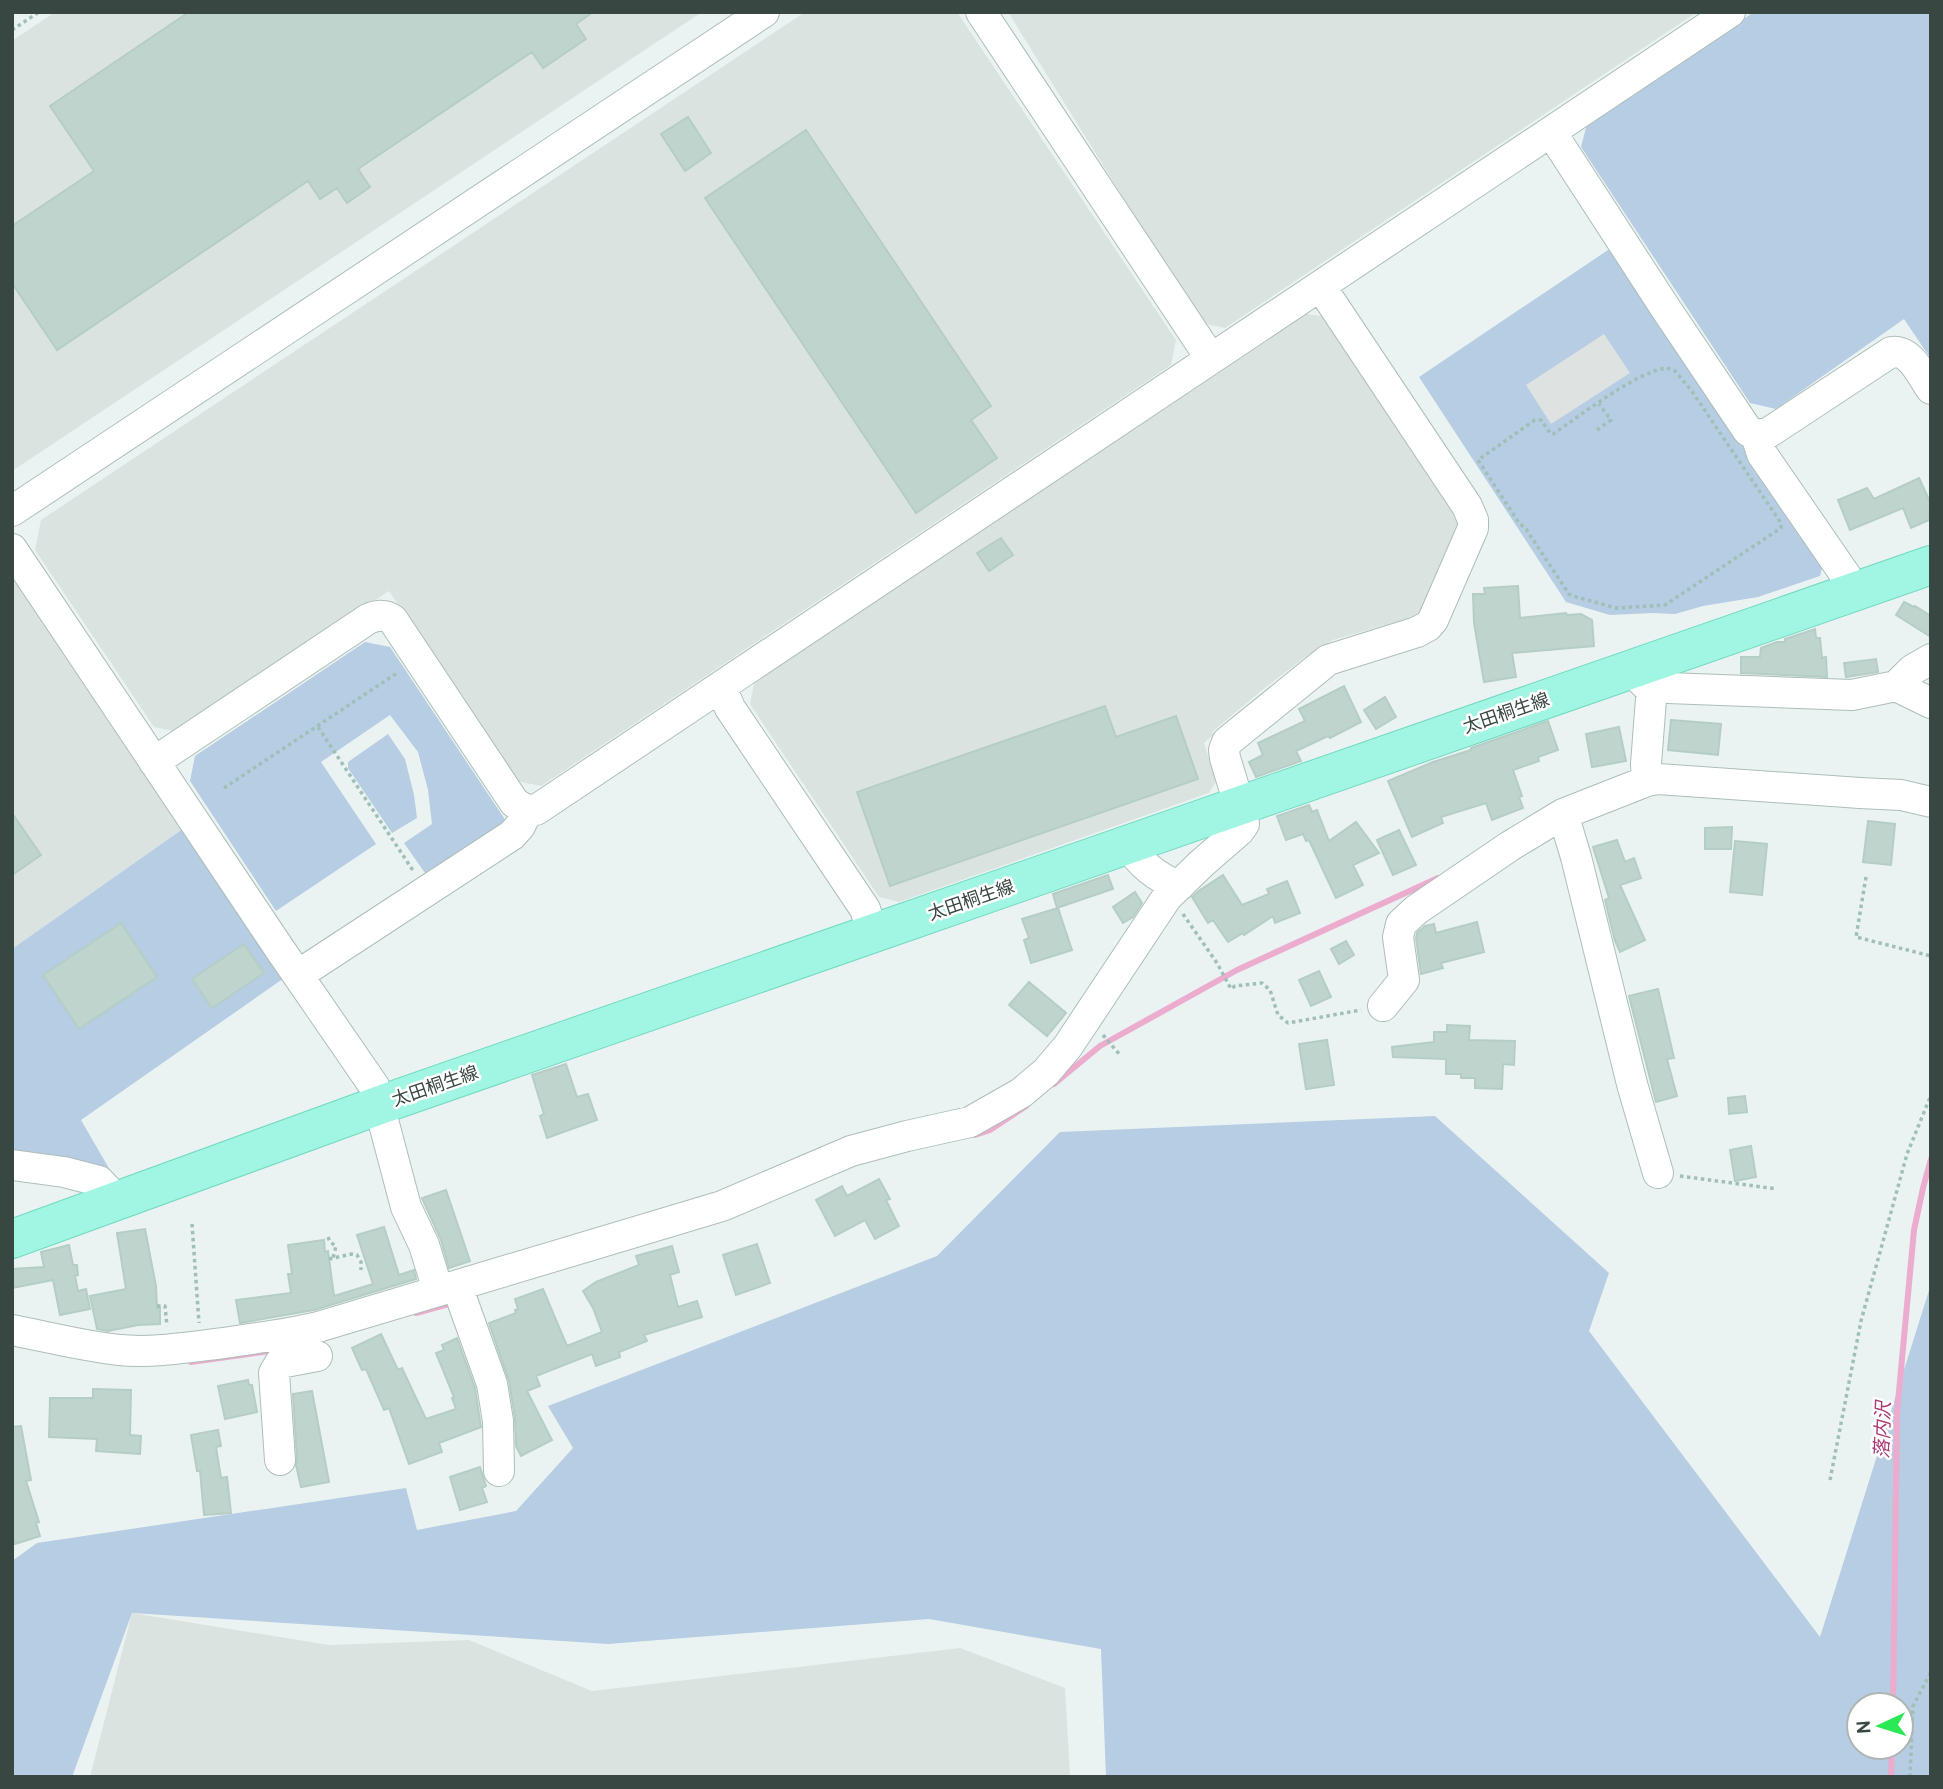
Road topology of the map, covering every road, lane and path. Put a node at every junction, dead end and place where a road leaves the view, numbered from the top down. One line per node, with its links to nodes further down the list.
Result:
1 (39, 12): 6 (path)
2 (729, 12): 14 (street)
3 (764, 12): 15 (street)
4 (981, 12): 9 (street)
5 (1730, 12): 7 (street)
6 (12, 30)
7 (1551, 132): 8 (street); 13 (street)
8 (1321, 287): 9 (street); 30 (street)
9 (1211, 359): 23 (street)
10 (1931, 389): 13 (street)
11 (1599, 404): 11 (path); 12 (path)
12 (1597, 430)
13 (1756, 435): 18 (street)
14 (12, 499)
15 (12, 511)
16 (12, 549): 26 (street)
17 (1931, 565): 18 (main road, 太田桐生線)
18 (1852, 593): 21 (main road, 太田桐生線)
19 (419, 659): 25 (path); 26 (street); 31 (street)
20 (1931, 659): 22 (street)
21 (1641, 678): 22 (street); 27 (street); 30 (main road, 太田桐生線)
22 (1896, 686): 24 (street)
23 (721, 687): 31 (street); 37 (street)
24 (1931, 702)
25 (318, 727): 28 (path); 36 (path)
26 (154, 762): 39 (street)
27 (1646, 774): 29 (street); 32 (street)
28 (224, 789)
29 (1931, 802)
30 (1239, 806): 33 (main road, 太田桐生線); 35 (street)
31 (528, 810): 36 (street)
32 (1563, 814): 40 (street); 46 (street)
33 (1129, 846): 35 (street); 37 (main road, 太田桐生線)
34 (1866, 877): 38 (path)
35 (1173, 891): 40 (path); 53 (street)
36 (426, 892): 39 (street)
37 (873, 934): 44 (main road, 太田桐生線)
38 (1931, 956)
39 (298, 975): 44 (street)
40 (1383, 1006)
41 (1103, 1035): 42 (path)
42 (1120, 1055)
43 (1931, 1095): 62 (path)
44 (380, 1105): 48 (main road, 太田桐生線); 53 (street)
45 (12, 1165): 48 (street)
46 (1658, 1172): 47 (path)
47 (1777, 1189)
48 (118, 1201): 51 (main road, 太田桐生線)
49 (192, 1224): 57 (path)
50 (328, 1237): 52 (path)
51 (12, 1239)
52 (361, 1270)
53 (455, 1294): 58 (street); 61 (street)
54 (157, 1306): 55 (path)
55 (168, 1328)
56 (12, 1330): 57 (street)
57 (200, 1346): 58 (street)
58 (280, 1349): 59 (street); 60 (street)
59 (317, 1356)
60 (280, 1460)
61 (499, 1471)
62 (1830, 1480)
63 (1931, 1585): 64 (path)
64 (1931, 1632)
65 (1931, 1672): 66 (path)
66 (1910, 1777)

